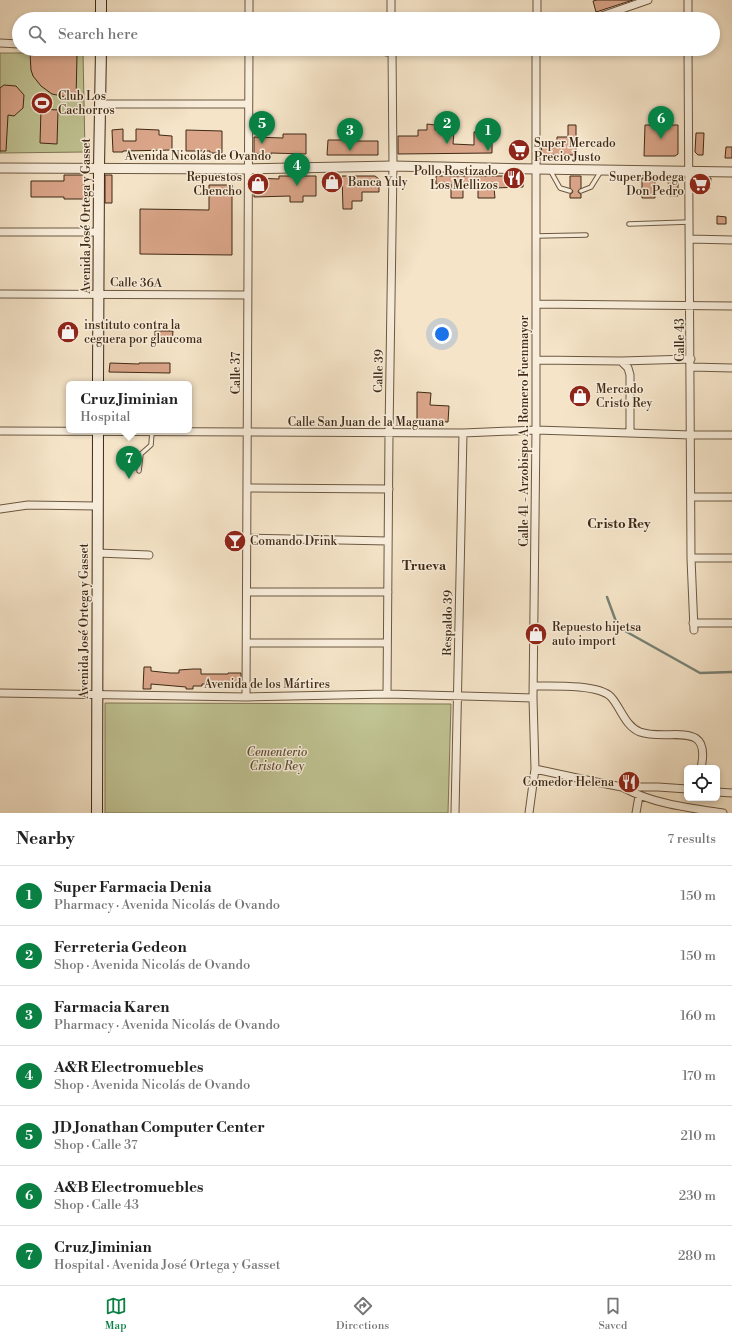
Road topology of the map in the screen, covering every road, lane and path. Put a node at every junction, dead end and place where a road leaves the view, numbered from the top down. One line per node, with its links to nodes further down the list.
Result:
1 (101, 0): 7 (main road)
2 (249, 0): 8 (street)
3 (391, 0): 9 (street)
4 (537, 0): 10 (street)
5 (648, 0): 11 (street)
6 (688, 0): 12 (street)
7 (101, 12)
8 (249, 12)
9 (391, 12)
10 (537, 12)
11 (613, 12)
12 (688, 12)
13 (0, 44): 14 (street)
14 (12, 44)
15 (101, 56): 20 (main road, Avenida José Ortega y Gasset)
16 (249, 56): 21 (street, Calle 37)
17 (392, 56): 22 (street, Calle 39)
18 (536, 56): 26 (street, Calle 41 - Arzobispo A. Romero Fuenmayor)
19 (688, 56): 29 (street, Calle 43)
20 (100, 104): 21 (street); 24 (main road, Avenida José Ortega y Gasset)
21 (248, 104): 25 (street, Calle 37)
22 (393, 166): 25 (street, Avenida Nicolás de Ovando); 26 (street, Avenida Nicolás de Ovando); 57 (street, Calle 39)
23 (0, 168): 24 (street, Avenida Nicolás de Ovando)
24 (99, 168): 25 (street, Avenida Nicolás de Ovando); 36 (main road, Avenida José Ortega y Gasset)
25 (247, 170): 43 (street, Calle 37)
26 (536, 170): 27 (street, Avenida Nicolás de Ovando); 38 (street, Calle 41 - Arzobispo A. Romero Fuenmayor)
27 (549, 170): 28 (street, Avenida Nicolás de Ovando); 31 (lane)
28 (601, 170): 29 (street, Avenida Nicolás de Ovando); 32 (lane)
29 (690, 172): 30 (street, Avenida Nicolás de Ovando); 33 (street, Calle 43)
30 (732, 172)
31 (570, 191)
32 (581, 191)
33 (690, 222): 34 (lane); 39 (street, Calle 43)
34 (629, 224)
35 (0, 232): 36 (street)
36 (98, 232): 42 (main road, Avenida José Ortega y Gasset)
37 (586, 235): 38 (lane)
38 (536, 236): 44 (street, Calle 41 - Arzobispo A. Romero Fuenmayor)
39 (690, 239): 40 (street); 45 (street, Calle 43)
40 (732, 240)
41 (0, 294): 42 (street, Calle 36A)
42 (98, 294): 43 (street, Calle 36A); 51 (main road, Avenida José Ortega y Gasset)
43 (247, 295): 56 (street, Calle 37)
44 (536, 304): 45 (street); 47 (street, Calle 41 - Arzobispo A. Romero Fuenmayor)
45 (690, 304): 46 (street); 49 (street, Calle 43)
46 (732, 306)
47 (536, 360): 48 (street); 52 (street, Calle 41 - Arzobispo A. Romero Fuenmayor)
48 (621, 361): 49 (street); 58 (street)
49 (691, 363): 50 (street); 62 (street, Calle 43)
50 (732, 368)
51 (98, 381)
52 (536, 430): 58 (street, Calle San Juan de la Maguana); 61 (street, Calle San Juan de la Maguana); 82 (street, Calle 41 - Arzobispo A. Romero Fuenmayor)
53 (0, 431): 54 (street, Calle San Juan de la Maguana)
54 (66, 431)
55 (192, 432): 56 (street, Calle San Juan de la Maguana)
56 (247, 432): 57 (street, Calle San Juan de la Maguana); 65 (street, Calle 37)
57 (389, 432): 61 (street, Calle San Juan de la Maguana); 66 (street, Calle 39)
58 (630, 432): 62 (street, Calle San Juan de la Maguana)
59 (98, 433): 69 (main road, Avenida José Ortega y Gasset)
60 (152, 433): 64 (lane)
61 (463, 433): 86 (street, Respaldo 39)
62 (691, 434): 63 (street, Calle San Juan de la Maguana); 67 (street, Calle 43)
63 (732, 434)
64 (140, 471)
65 (248, 488): 66 (street); 71 (street, Calle 37)
66 (388, 489): 72 (street, Calle 39)
67 (691, 497): 68 (street); 75 (street, Calle 43)
68 (732, 497)
69 (97, 506): 70 (street); 73 (main road, Avenida José Ortega y Gasset)
70 (0, 509)
71 (248, 538): 72 (street); 77 (street, Calle 37)
72 (388, 541): 78 (street, Calle 39)
73 (97, 553): 74 (street); 84 (main road, Avenida José Ortega y Gasset)
74 (149, 555)
75 (692, 558): 76 (street); 79 (street, Calle 43)
76 (732, 558)
77 (248, 592): 78 (street); 80 (street, Calle 37)
78 (388, 592): 81 (street, Calle 39)
79 (732, 623)
80 (248, 642): 81 (street); 87 (street, Calle 37)
81 (387, 643): 85 (street, Calle 39)
82 (533, 686): 88 (street, Calle 41 - Arzobispo A. Romero Fuenmayor); 89 (street)
83 (0, 693): 84 (street, Avenida de los Mártires)
84 (97, 693): 87 (street, Avenida de los Mártires); 97 (main road, Avenida José Ortega y Gasset)
85 (387, 694): 86 (street, Avenida de los Mártires); 87 (street, Avenida de los Mártires)
86 (458, 696): 88 (street, Avenida de los Mártires); 98 (street, Respaldo 39)
87 (246, 697)
88 (533, 698): 90 (street, Calle 41 - Arzobispo A. Romero Fuenmayor)
89 (701, 765)
90 (535, 769): 91 (street); 99 (street, Calle 41 - Arzobispo A. Romero Fuenmayor)
91 (622, 787): 92 (street); 95 (street)
92 (684, 789)
93 (720, 792): 94 (street)
94 (732, 793)
95 (639, 796): 96 (street); 100 (street)
96 (686, 810): 101 (street)
97 (97, 813)
98 (455, 813)
99 (529, 813)
100 (636, 813)
101 (723, 813)

